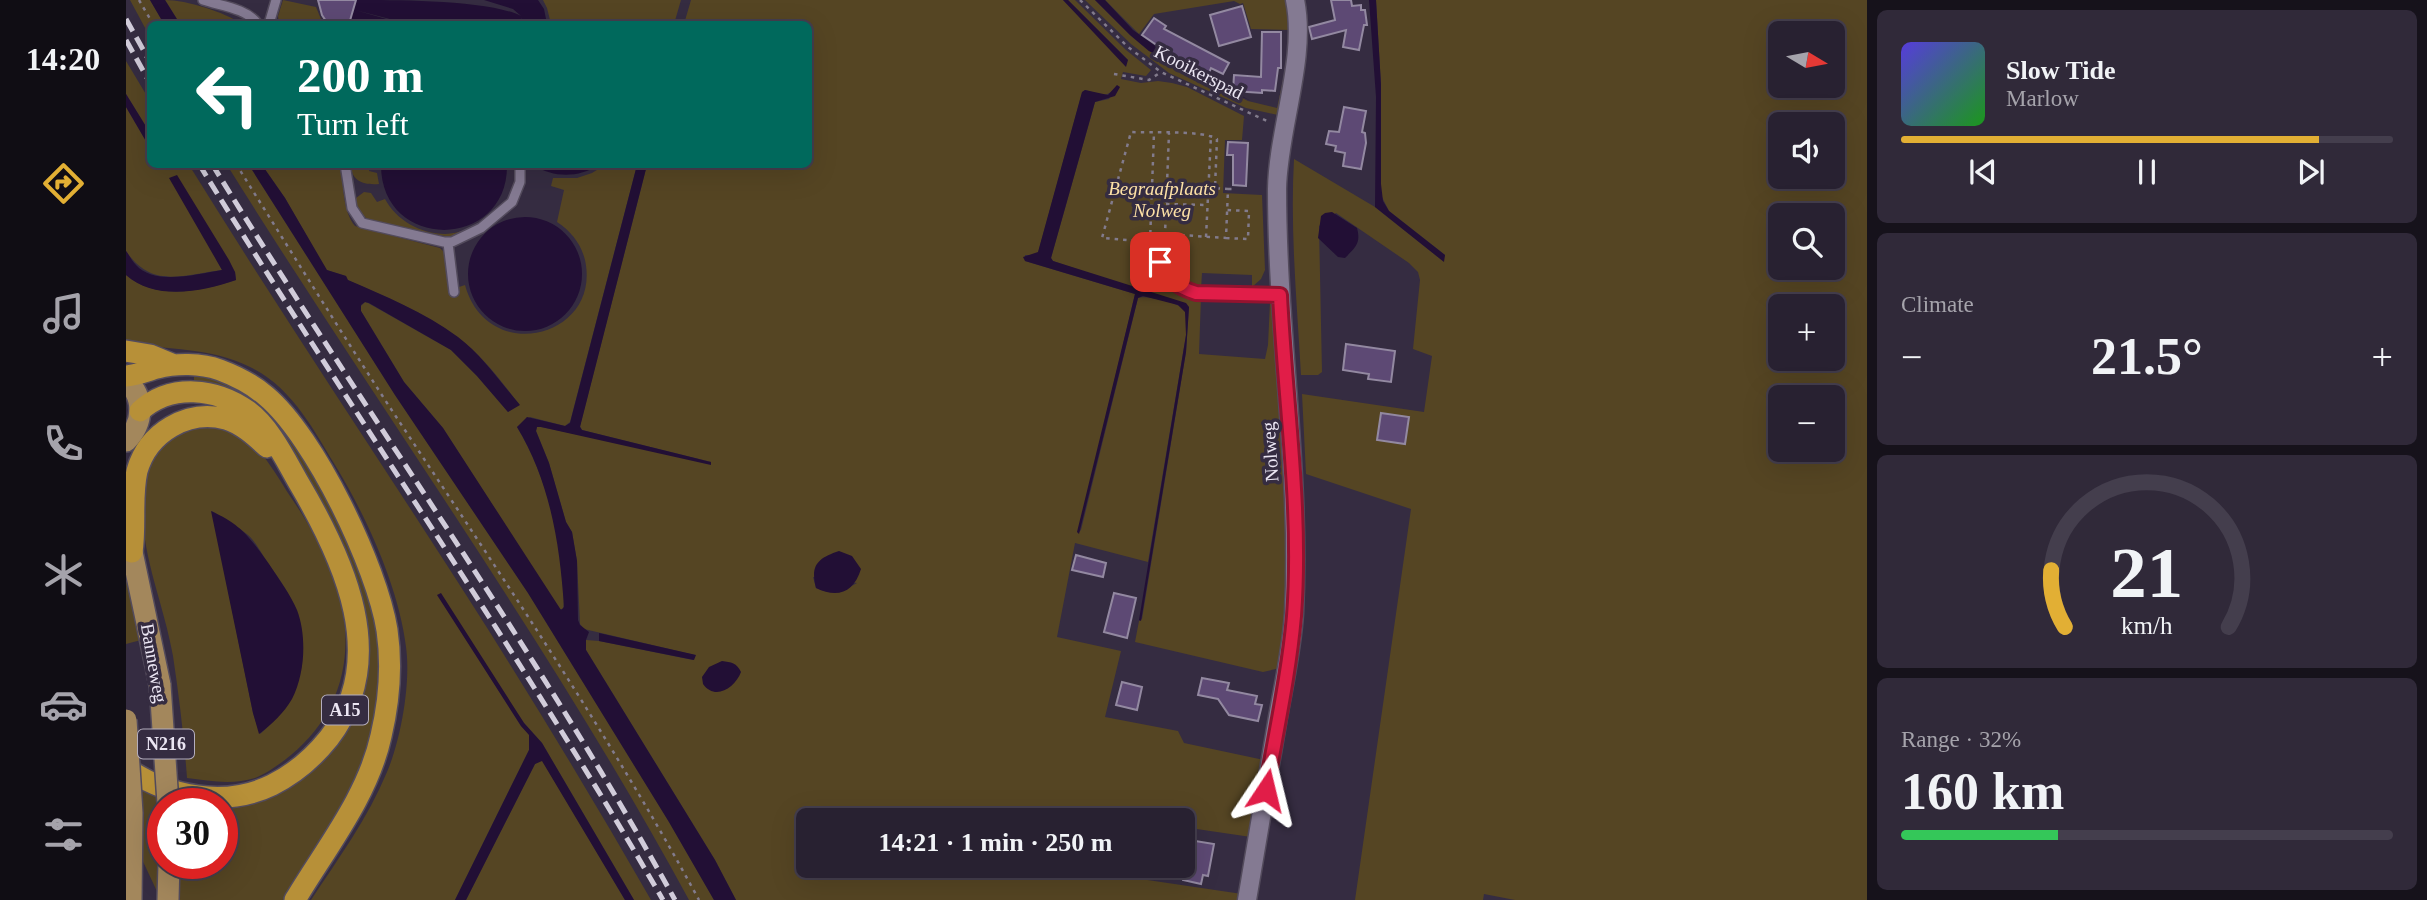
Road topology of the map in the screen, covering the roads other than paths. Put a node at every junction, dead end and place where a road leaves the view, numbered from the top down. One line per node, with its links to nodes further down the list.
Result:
1 (202, 0): 4 (lane)
2 (276, 0): 5 (lane)
3 (1296, 0): 11 (street, Nolweg)
4 (255, 21)
5 (271, 21)
6 (346, 168): 8 (lane)
7 (520, 168): 8 (lane)
8 (448, 243): 10 (lane)
9 (1160, 251): 11 (lane)
10 (454, 292)
11 (1280, 295): 29 (street, Nolweg)
12 (126, 351): 13 (highway, A15)
13 (174, 365): 14 (highway, A15); 28 (highway, A15)
14 (126, 378): 15 (main road)
15 (141, 411): 16 (main road); 17 (highway, A15)
16 (126, 441)
17 (289, 467): 19 (highway, A15); 21 (highway, A15)
18 (126, 524): 19 (main road, Banneweg / N216)
19 (132, 552): 22 (main road, Banneweg / N216, bridge)
20 (126, 720): 25 (main road, Banneweg / N216, bridge)
21 (126, 768)
22 (167, 788)
23 (126, 868): 26 (highway)
24 (169, 879): 27 (main road)
25 (131, 900)
26 (140, 900)
27 (168, 900)
28 (295, 900)
29 (1247, 900)

